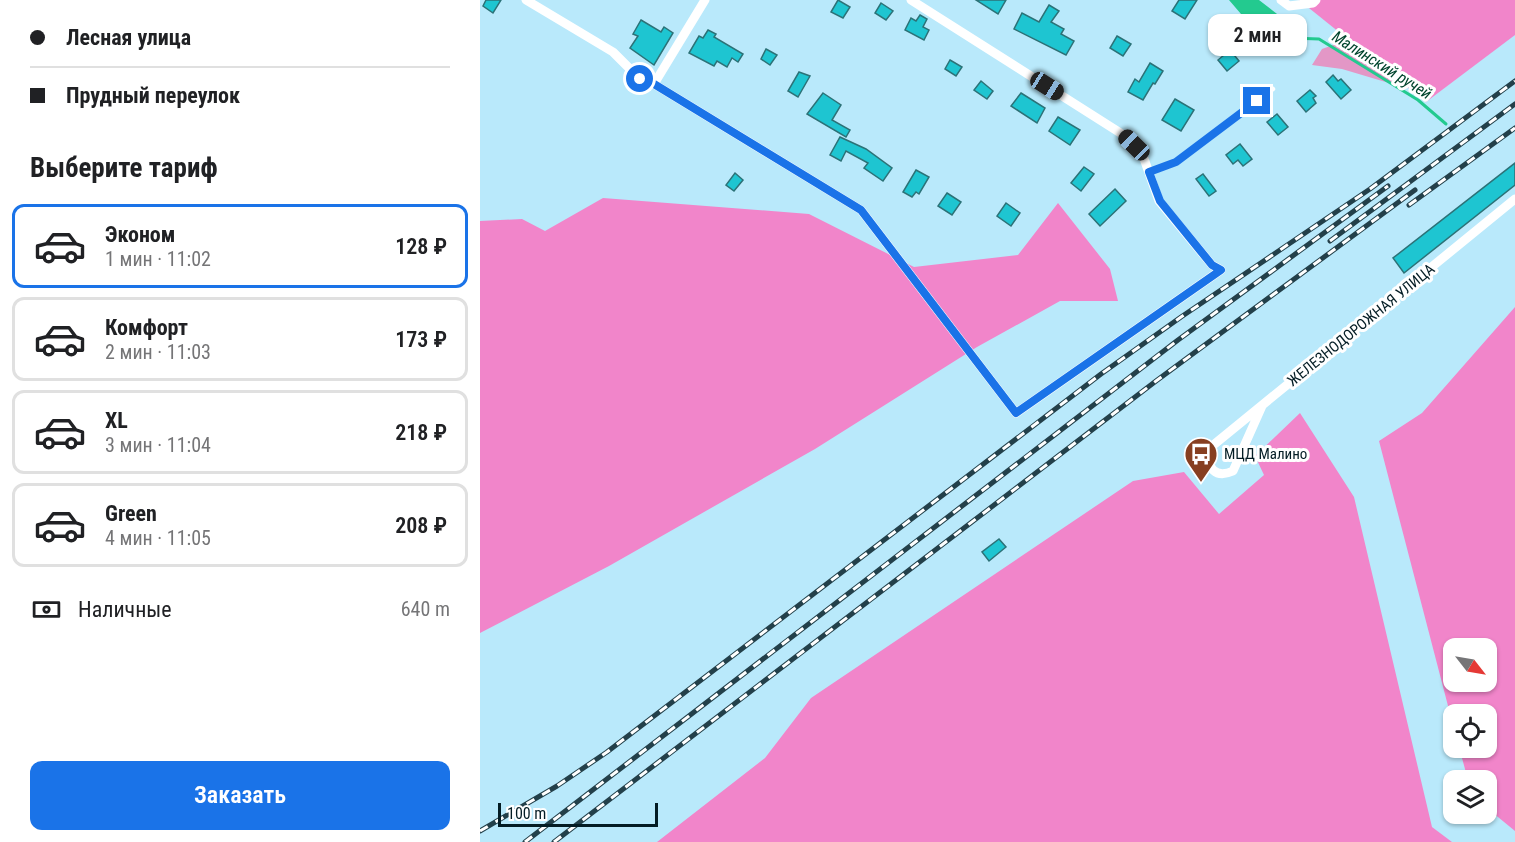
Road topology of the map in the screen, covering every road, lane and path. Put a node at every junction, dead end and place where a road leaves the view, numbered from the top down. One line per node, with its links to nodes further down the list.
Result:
1 (526, 0): 6 (street)
2 (705, 0): 6 (street)
3 (911, 0): 8 (street)
4 (1281, 0): 5 (street)
5 (1316, 0)
6 (654, 84): 8 (street)
7 (1273, 89): 8 (lane)
8 (1149, 172)
9 (1515, 199): 10 (street, ЖЕЛЕЗНОДОРОЖНАЯ УЛИЦА)
10 (1262, 406): 10 (street, ЖЕЛЕЗНОДОРОЖНАЯ УЛИЦА)

